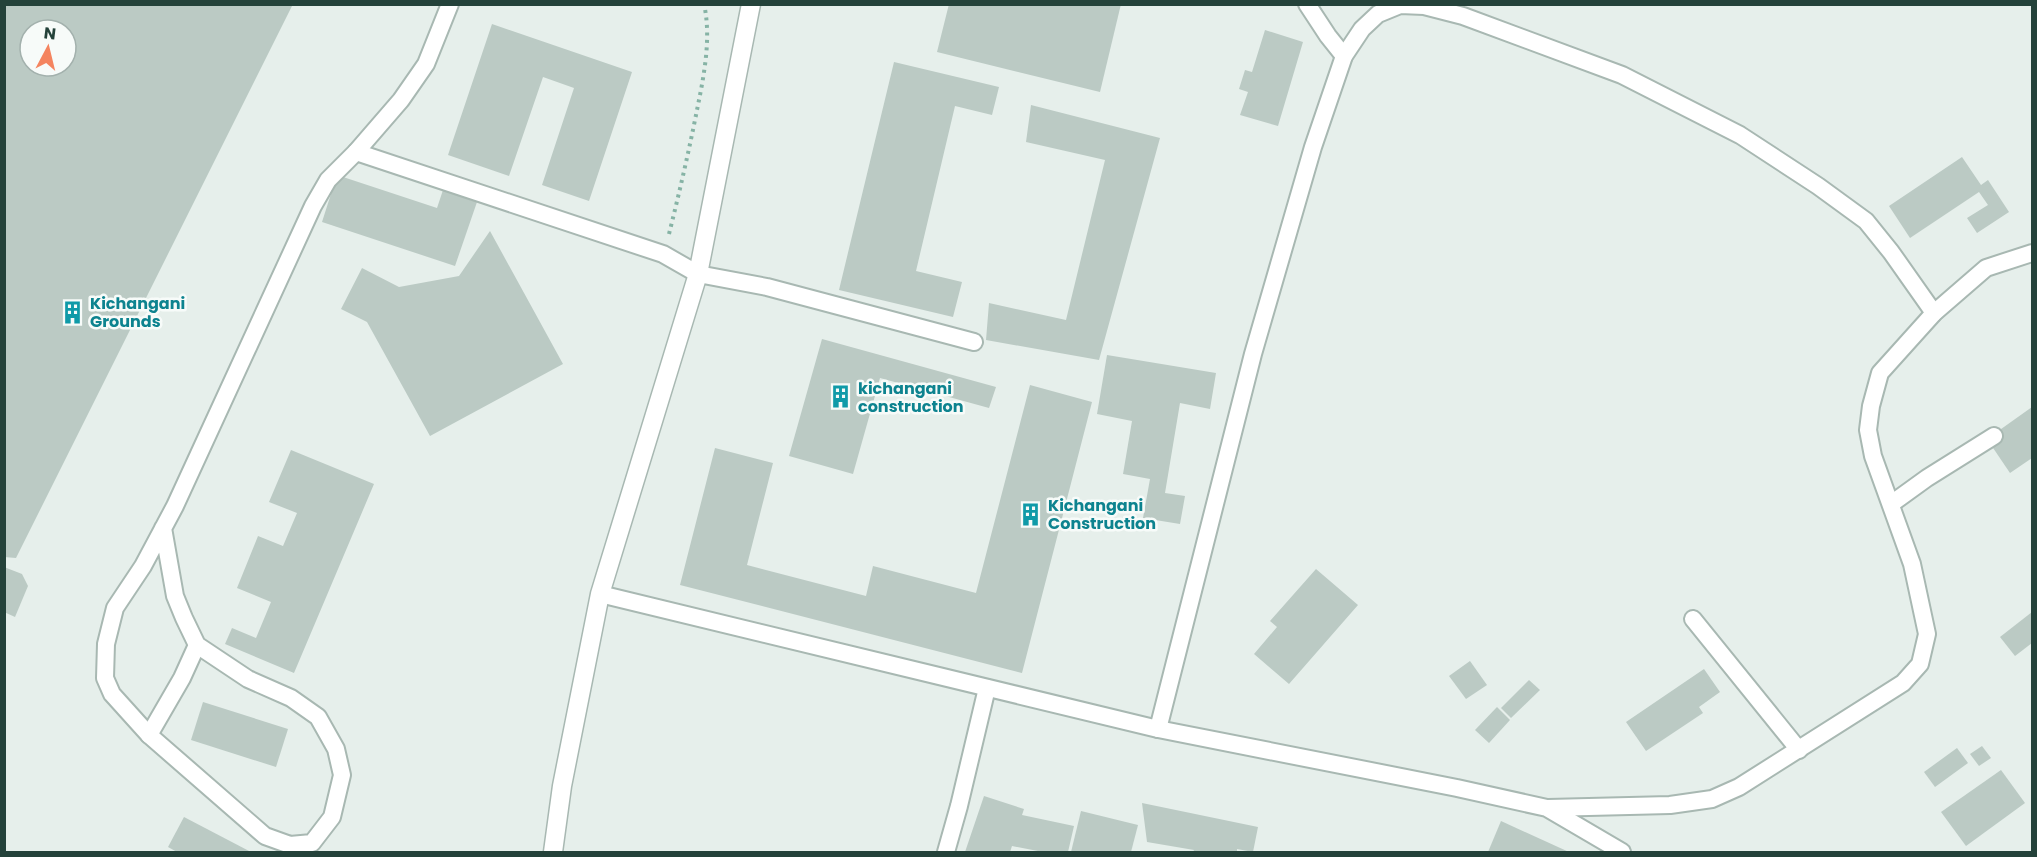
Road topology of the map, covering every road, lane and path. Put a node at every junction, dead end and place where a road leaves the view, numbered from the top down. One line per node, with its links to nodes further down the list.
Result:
1 (450, 4): 6 (lane)
2 (704, 4): 7 (path)
3 (751, 4): 9 (street)
4 (1307, 4): 5 (lane)
5 (1344, 56): 10 (lane); 19 (lane)
6 (356, 152): 7 (lane); 14 (lane)
7 (663, 254): 9 (lane)
8 (2032, 254): 10 (lane)
9 (698, 274): 11 (lane); 15 (street)
10 (1934, 313): 13 (lane)
11 (974, 342)
12 (1994, 436): 13 (lane)
13 (1891, 504): 21 (lane)
14 (163, 528): 17 (lane); 20 (lane)
15 (600, 594): 18 (lane); 23 (street)
16 (1693, 619): 21 (lane)
17 (198, 645): 20 (lane); 20 (lane)
18 (987, 688): 19 (lane); 24 (lane)
19 (1158, 729): 22 (lane)
20 (149, 735)
21 (1798, 750): 22 (lane)
22 (1547, 808): 25 (lane)
23 (553, 852)
24 (945, 852)
25 (1622, 852)

